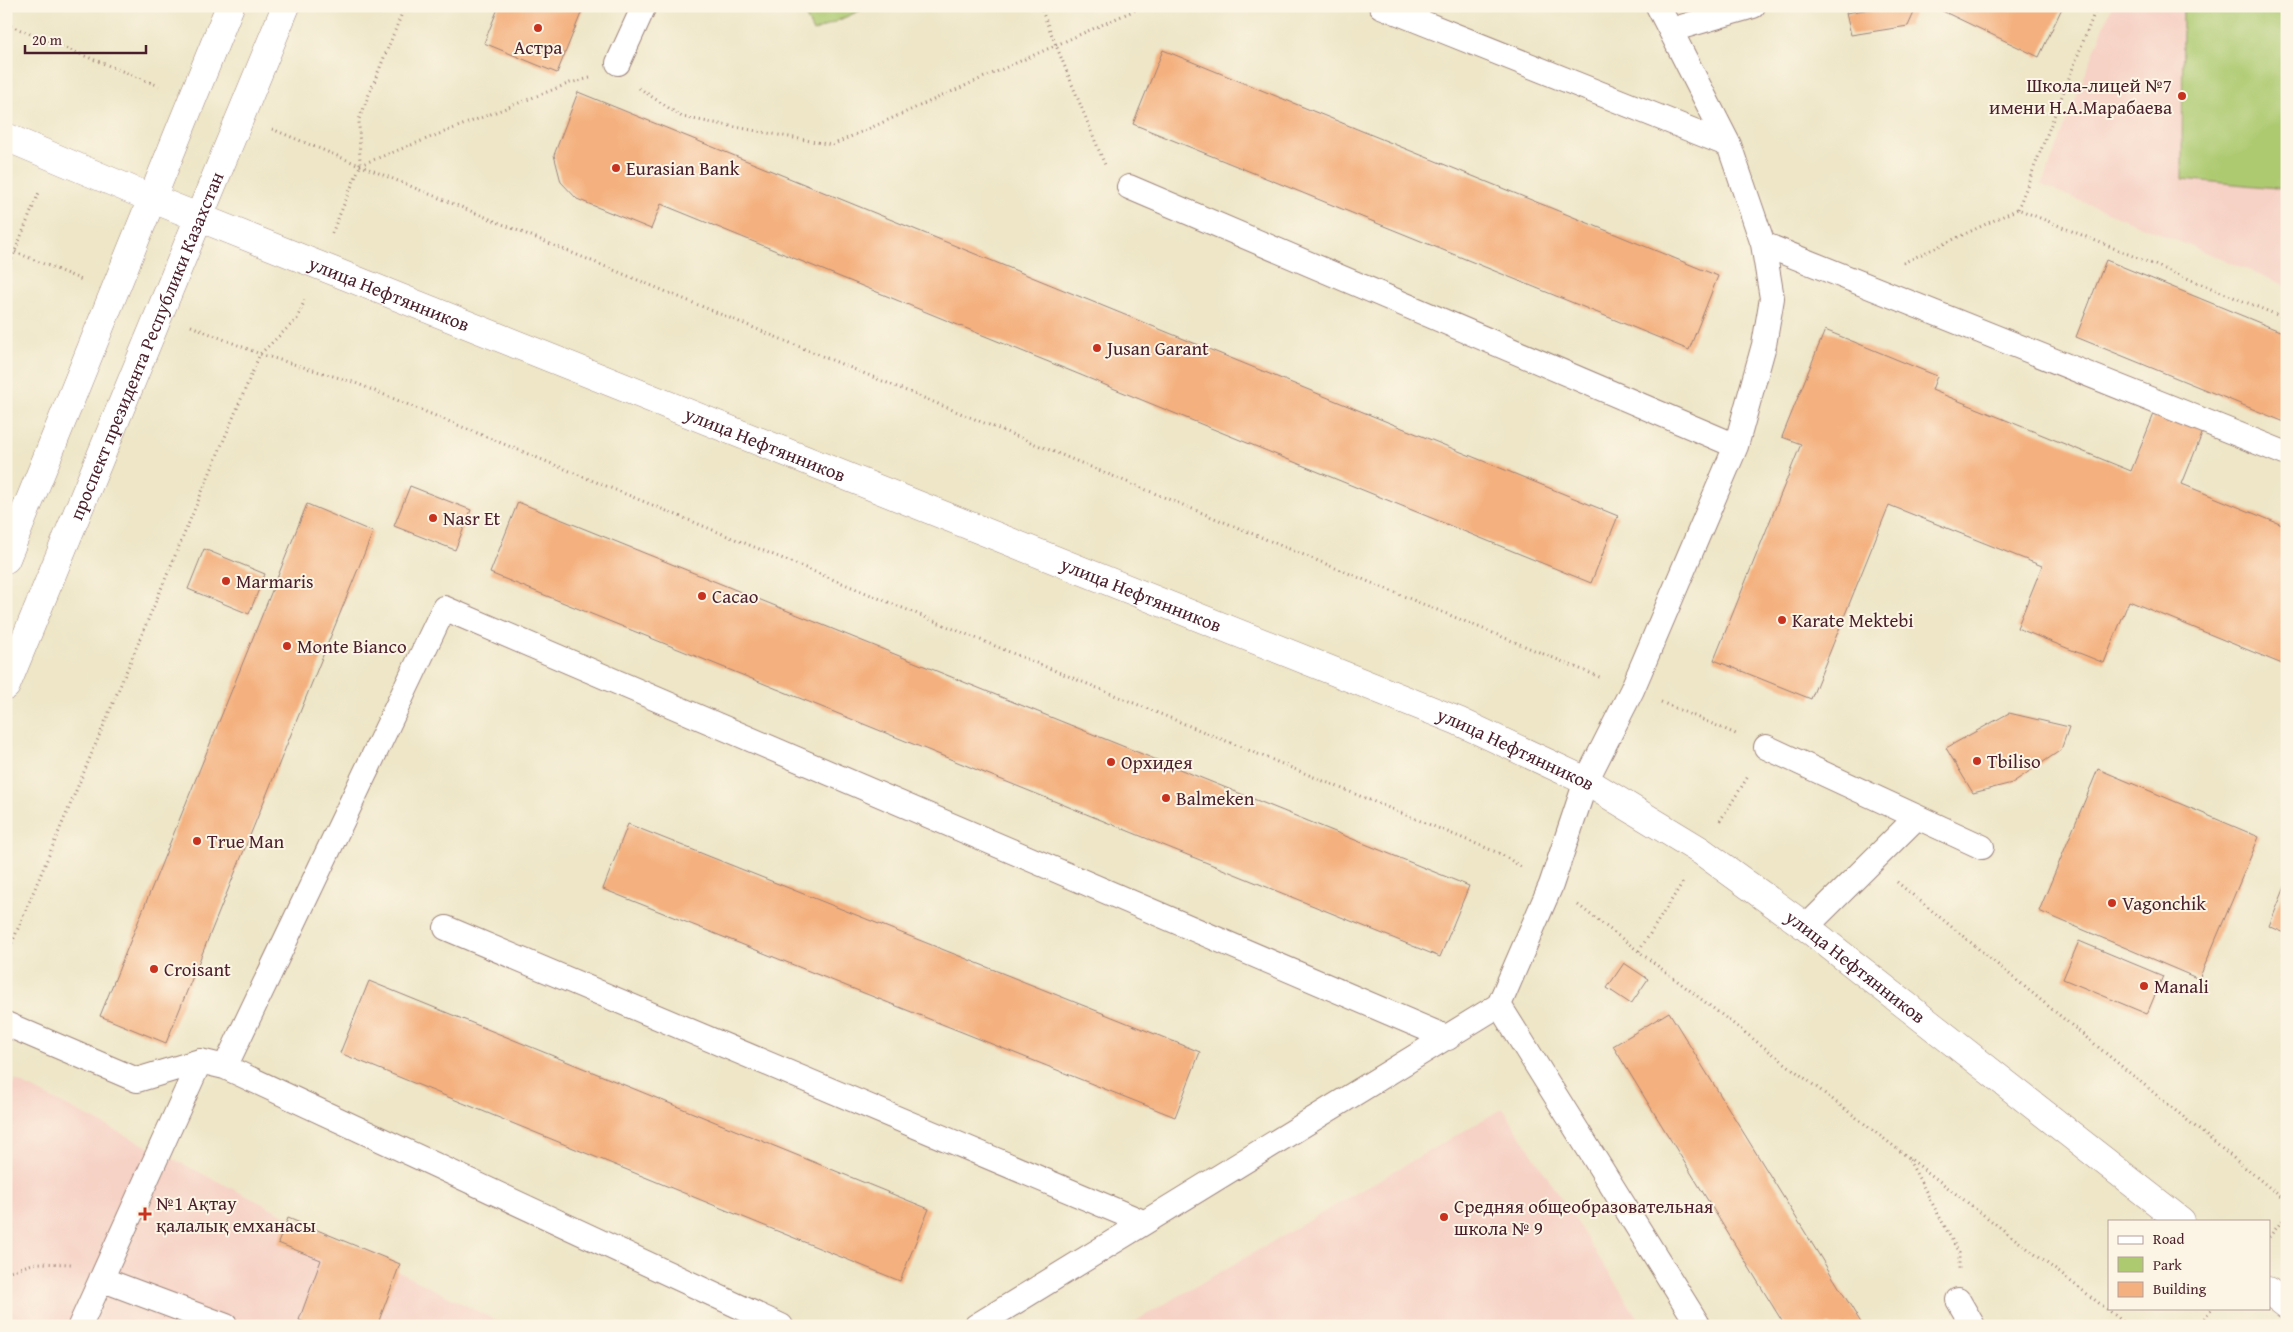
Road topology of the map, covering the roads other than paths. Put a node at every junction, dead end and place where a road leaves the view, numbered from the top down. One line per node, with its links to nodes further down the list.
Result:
1 (230, 6): 12 (street)
2 (286, 6): 13 (street, проспект президента Республики Казахстан)
3 (644, 6): 8 (lane)
4 (1381, 6): 10 (lane)
5 (1658, 6): 7 (lane)
6 (1752, 6): 7 (lane)
7 (1671, 30): 10 (lane)
8 (618, 63)
9 (6, 137): 12 (street, улица Нефтянников)
10 (1729, 145): 14 (lane)
11 (1129, 188): 15 (lane)
12 (153, 199): 13 (street, улица Нефтянников); 17 (street)
13 (201, 217): 18 (street, проспект президента Республики Казахстан); 20 (street, улица Нефтянников)
14 (1763, 244): 15 (lane); 16 (lane)
15 (1736, 446): 20 (lane)
16 (2287, 454)
17 (6, 559)
18 (6, 686)
19 (1766, 747): 21 (lane)
20 (1586, 781): 23 (street, улица Нефтянников); 25 (lane)
21 (1917, 817): 22 (lane); 23 (lane)
22 (1982, 847)
23 (1806, 927): 30 (street, улица Нефтянников)
24 (446, 928): 31 (lane)
25 (1499, 1005): 27 (lane); 40 (lane)
26 (6, 1024): 28 (lane)
27 (1448, 1038): 29 (lane); 31 (lane)
28 (200, 1061): 29 (lane); 32 (lane)
29 (225, 1067): 38 (lane)
30 (2180, 1220)
31 (1143, 1222): 39 (lane)
32 (104, 1272): 36 (lane); 37 (lane)
33 (2270, 1292): 35 (street)
34 (1958, 1300): 41 (lane)
35 (2287, 1305)
36 (80, 1326)
37 (226, 1326)
38 (781, 1326)
39 (976, 1326)
40 (1699, 1326)
41 (1973, 1326)

